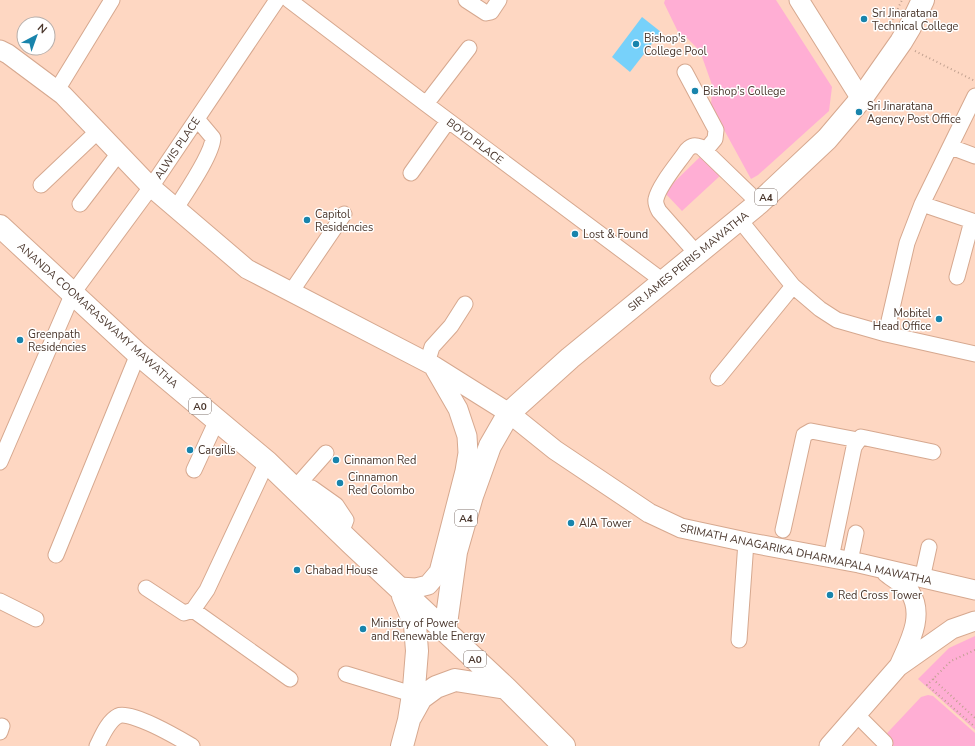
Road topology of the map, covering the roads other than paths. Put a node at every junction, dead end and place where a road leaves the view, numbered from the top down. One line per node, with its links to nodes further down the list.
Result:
1 (112, 0): 11 (street)
2 (277, 0): 15 (street, ALWIS PLACE)
3 (289, 0): 14 (street, BOYD PLACE)
4 (466, 0): 5 (street)
5 (499, 0)
6 (799, 0): 13 (main road)
7 (922, 0): 13 (highway, SIR JAMES PEIRIS MAWATHA / A4)
8 (469, 48): 14 (street)
9 (0, 50): 11 (main road, SRIMATH ANAGARIKA DHARMAPALA MAWATHA)
10 (684, 72): 19 (street)
11 (57, 90): 17 (main road, SRIMATH ANAGARIKA DHARMAPALA MAWATHA)
12 (975, 96): 18 (street)
13 (861, 99): 25 (highway, SIR JAMES PEIRIS MAWATHA / A4)
14 (426, 104): 16 (street, BOYD PLACE)
15 (197, 119): 24 (street, ALWIS PLACE); 28 (street)
16 (448, 121): 22 (street); 35 (street, BOYD PLACE)
17 (98, 131): 20 (main road, SRIMATH ANAGARIKA DHARMAPALA MAWATHA); 23 (street)
18 (951, 147): 21 (street); 27 (street)
19 (706, 151): 25 (street); 33 (street)
20 (119, 153): 24 (main road, SRIMATH ANAGARIKA DHARMAPALA MAWATHA); 26 (street)
21 (975, 156)
22 (411, 173)
23 (41, 184)
24 (151, 186): 28 (main road, SRIMATH ANAGARIKA DHARMAPALA MAWATHA); 38 (street, ALWIS PLACE)
25 (759, 203): 30 (highway, SIR JAMES PEIRIS MAWATHA / A4)
26 (80, 204)
27 (922, 204): 31 (street); 40 (street)
28 (176, 208): 37 (main road, SRIMATH ANAGARIKA DHARMAPALA MAWATHA)
29 (344, 214): 37 (street)
30 (739, 219): 33 (highway, SIR JAMES PEIRIS MAWATHA / A4); 36 (street)
31 (973, 221): 34 (street)
32 (0, 226): 38 (highway, ANANDA COOMARASWAMY MAWATHA / A0)
33 (697, 254): 35 (highway, SIR JAMES PEIRIS MAWATHA / A4)
34 (957, 277)
35 (663, 281): 45 (highway, SIR JAMES PEIRIS MAWATHA / A4)
36 (793, 286): 40 (street); 44 (street)
37 (291, 292): 43 (main road, SRIMATH ANAGARIKA DHARMAPALA MAWATHA)
38 (73, 293): 41 (highway, ANANDA COOMARASWAMY MAWATHA / A0); 50 (street, ALWIS PLACE)
39 (465, 304): 43 (street)
40 (886, 334): 42 (street)
41 (138, 354): 46 (highway, ANANDA COOMARASWAMY MAWATHA / A0); 58 (street)
42 (975, 354)
43 (430, 365): 45 (main road, SRIMATH ANAGARIKA DHARMAPALA MAWATHA); 63 (main road)
44 (718, 378)
45 (509, 413): 56 (main road, SRIMATH ANAGARIKA DHARMAPALA MAWATHA); 70 (highway, A4)
46 (217, 420): 51 (highway, ANANDA COOMARASWAMY MAWATHA / A0); 52 (street)
47 (858, 440): 48 (street); 54 (street); 59 (street)
48 (933, 452)
49 (326, 453): 53 (street)
50 (1, 456)
51 (268, 462): 53 (highway, ANANDA COOMARASWAMY MAWATHA / A0); 67 (street)
52 (194, 470)
53 (298, 491): 63 (highway, ANANDA COOMARASWAMY MAWATHA / A0)
54 (783, 530)
55 (856, 534): 60 (street)
56 (746, 542): 59 (main road, SRIMATH ANAGARIKA DHARMAPALA MAWATHA); 71 (street)
57 (929, 547): 62 (street)
58 (56, 555)
59 (831, 558): 60 (main road, SRIMATH ANAGARIKA DHARMAPALA MAWATHA)
60 (850, 561): 61 (main road, SRIMATH ANAGARIKA DHARMAPALA MAWATHA)
61 (883, 570): 62 (main road, SRIMATH ANAGARIKA DHARMAPALA MAWATHA); 72 (main road)
62 (922, 579): 65 (main road, SRIMATH ANAGARIKA DHARMAPALA MAWATHA)
63 (399, 587): 70 (highway, ANANDA COOMARASWAMY MAWATHA / A0); 76 (highway)
64 (146, 588): 67 (street)
65 (975, 590)
66 (0, 601): 68 (street)
67 (193, 610): 74 (street)
68 (36, 619)
69 (975, 621): 72 (main road)
70 (445, 631): 75 (highway, ANANDA COOMARASWAMY MAWATHA / A0)
71 (739, 640)
72 (898, 667): 77 (main road)
73 (346, 674): 76 (street)
74 (290, 679)
75 (506, 688): 78 (highway); 83 (highway, ANANDA COOMARASWAMY MAWATHA / A0)
76 (412, 694): 78 (highway)
77 (856, 714): 79 (street); 84 (main road)
78 (408, 720): 82 (highway)
79 (884, 742)
80 (97, 746): 81 (street)
81 (192, 746)
82 (402, 746)
83 (564, 746)
84 (829, 746)

